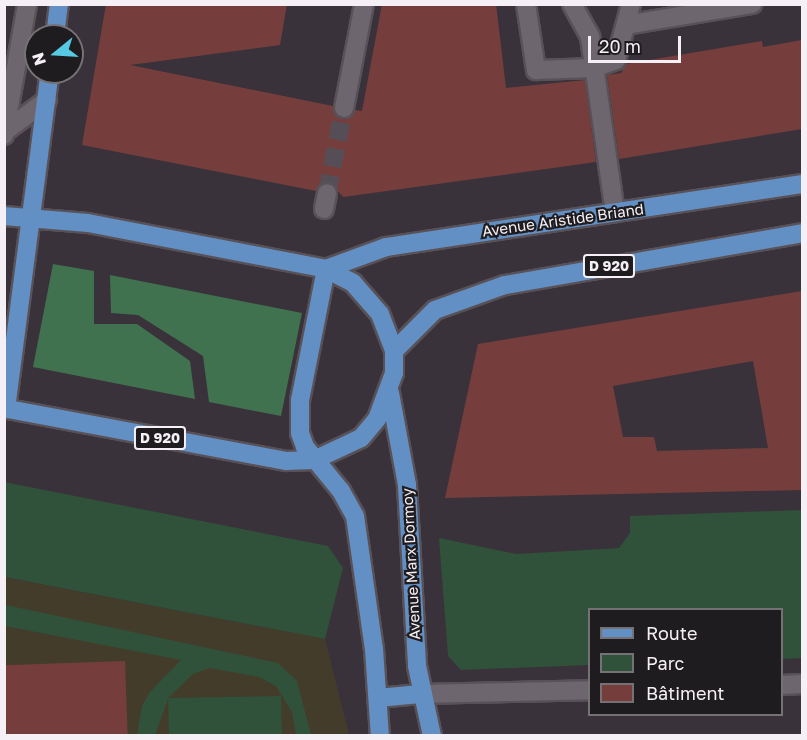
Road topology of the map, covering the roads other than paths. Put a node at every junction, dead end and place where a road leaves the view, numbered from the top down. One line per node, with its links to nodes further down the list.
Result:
1 (27, 4): 14 (street)
2 (59, 4): 8 (main road)
3 (364, 4): 13 (street)
4 (526, 4): 10 (street)
5 (572, 4): 10 (street)
6 (631, 4): 9 (street)
7 (752, 4): 9 (street)
8 (56, 24)
9 (626, 25): 10 (street)
10 (594, 68): 16 (street)
11 (49, 84): 12 (main road)
12 (47, 100): 14 (street); 18 (main road)
13 (344, 108)
14 (5, 133)
15 (802, 184): 16 (main road, Avenue Aristide Briand / D 920)
16 (615, 212): 20 (main road, Avenue Aristide Briand / D 920)
17 (4, 216): 18 (main road, Avenue Aristide Briand / D 920)
18 (32, 216): 20 (main road, Avenue Aristide Briand / D 920); 23 (main road)
19 (802, 233): 21 (main road, D 920)
20 (326, 269): 21 (main road, Avenue Aristide Briand / D 920); 24 (main road)
21 (394, 351): 22 (main road, Avenue Aristide Briand / D 920)
22 (390, 393): 24 (main road, Avenue Aristide Briand / D 920); 28 (main road, Avenue Marx Dormoy)
23 (5, 409): 24 (main road, Avenue Aristide Briand / D 920)
24 (314, 460): 29 (main road)
25 (802, 684): 26 (street)
26 (783, 685)
27 (588, 690): 28 (street)
28 (420, 694): 29 (main road); 31 (main road, Avenue Marx Dormoy)
29 (378, 698): 30 (main road)
30 (380, 735)
31 (432, 735)

